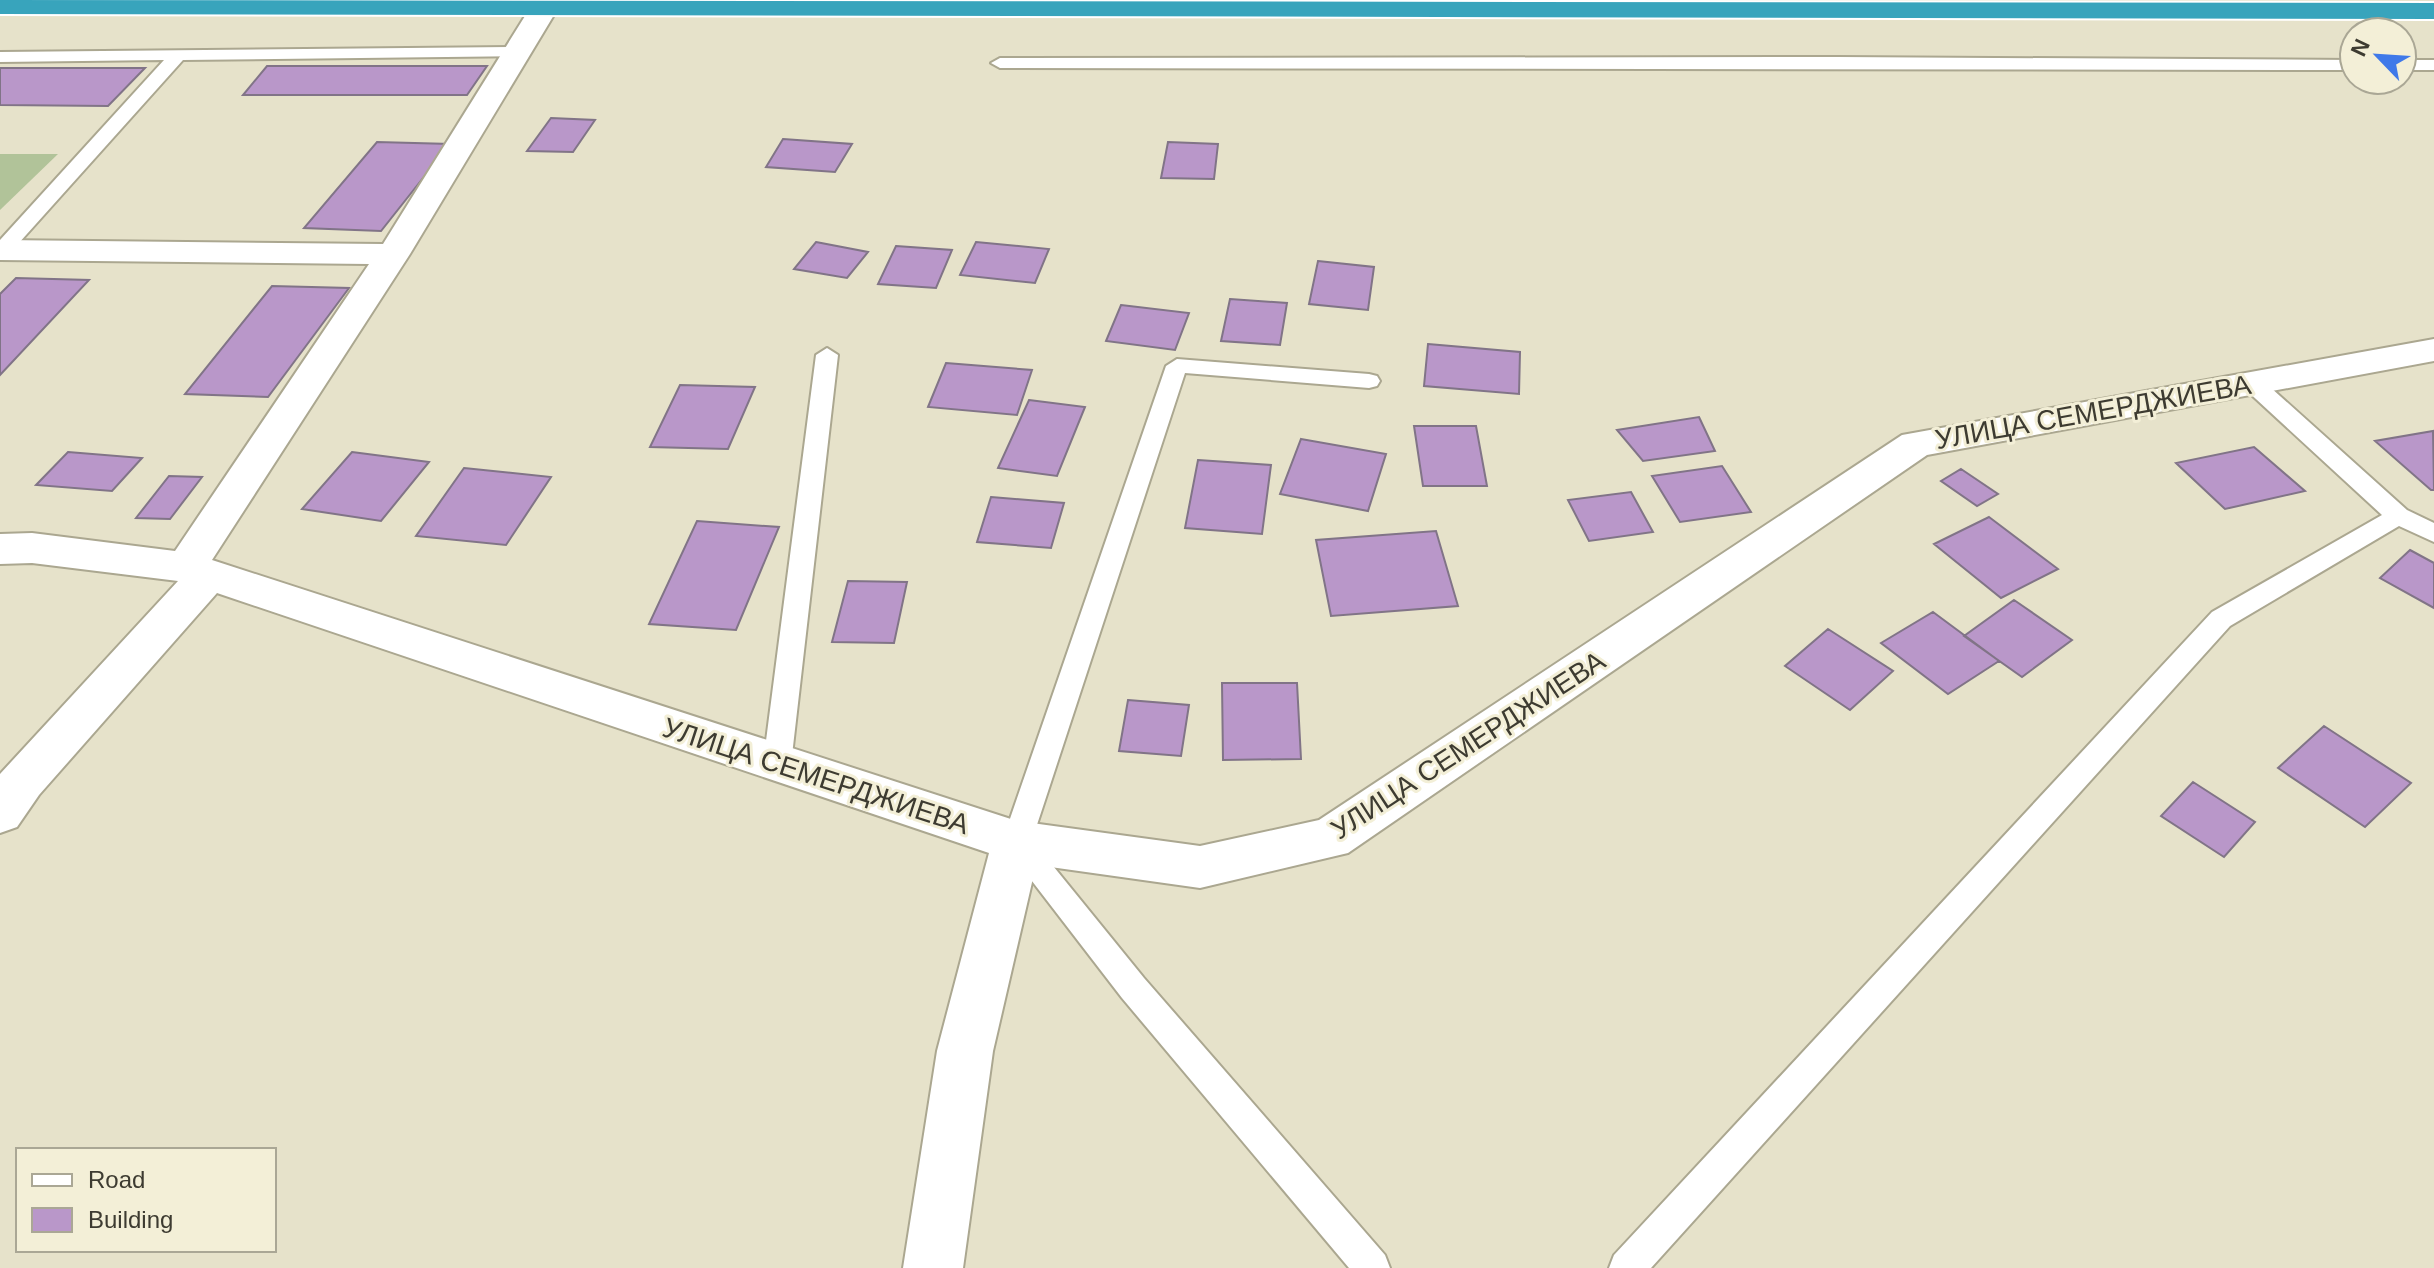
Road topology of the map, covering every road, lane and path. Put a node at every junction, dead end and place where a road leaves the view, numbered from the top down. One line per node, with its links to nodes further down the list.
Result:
1 (547, 3): 3 (highway); 4 (highway); 8 (street)
2 (124, 4): 3 (highway); 6 (highway)
3 (450, 4)
4 (1010, 4): 5 (highway)
5 (1639, 4): 7 (highway)
6 (0, 6)
7 (2434, 11)
8 (517, 52): 9 (lane); 14 (street)
9 (178, 55): 10 (lane); 13 (lane)
10 (0, 57)
11 (1000, 63): 12 (lane)
12 (2338, 65)
13 (1, 250): 14 (street)
14 (393, 254): 22 (street)
15 (2434, 350): 18 (street, УЛИЦА СЕМЕРДЖИЕВА)
16 (827, 355): 23 (lane)
17 (1369, 381): 25 (lane)
18 (2252, 383): 19 (lane); 25 (street, УЛИЦА СЕМЕРДЖИЕВА)
19 (2398, 516): 20 (lane); 28 (lane)
20 (2434, 533)
21 (0, 549): 22 (street, УЛИЦА СЕМЕРДЖИЕВА)
22 (197, 571): 23 (street, УЛИЦА СЕМЕРДЖИЕВА); 24 (street)
23 (777, 764): 25 (street, УЛИЦА СЕМЕРДЖИЕВА)
24 (0, 813)
25 (1017, 842): 26 (street); 27 (lane)
26 (933, 1268)
27 (1372, 1268)
28 (1627, 1268)

